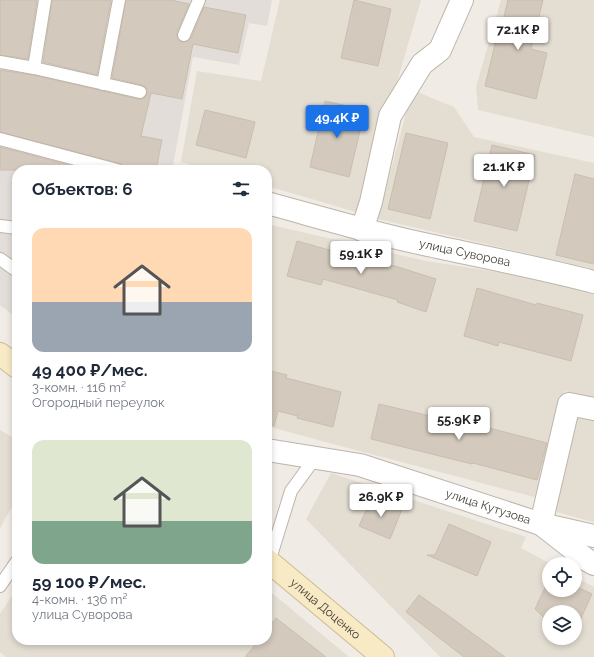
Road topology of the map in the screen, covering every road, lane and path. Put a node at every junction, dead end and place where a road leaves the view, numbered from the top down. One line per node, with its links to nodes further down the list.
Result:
1 (45, 0): 7 (lane)
2 (119, 0): 8 (lane)
3 (199, 0): 5 (lane)
4 (462, 0): 15 (street)
5 (184, 35)
6 (0, 62): 7 (lane)
7 (34, 68): 8 (lane)
8 (103, 84): 9 (lane)
9 (140, 92)
10 (0, 139): 11 (lane)
11 (98, 165)
12 (272, 204): 15 (street, улица Суворова)
13 (0, 226): 14 (lane)
14 (12, 227)
15 (362, 230): 18 (street, улица Суворова)
16 (0, 259): 17 (lane)
17 (12, 268)
18 (594, 282)
19 (0, 354): 20 (main road)
20 (12, 363)
21 (594, 410): 24 (street)
22 (272, 451): 23 (street, улица Кутузова)
23 (315, 458): 24 (street, улица Кутузова); 26 (lane)
24 (541, 524): 25 (street, улица Кутузова); 28 (street)
25 (594, 536)
26 (272, 549)
27 (272, 564): 31 (main road, улица Доценко)
28 (594, 564)
29 (12, 568): 30 (lane)
30 (0, 586)
31 (383, 657)

